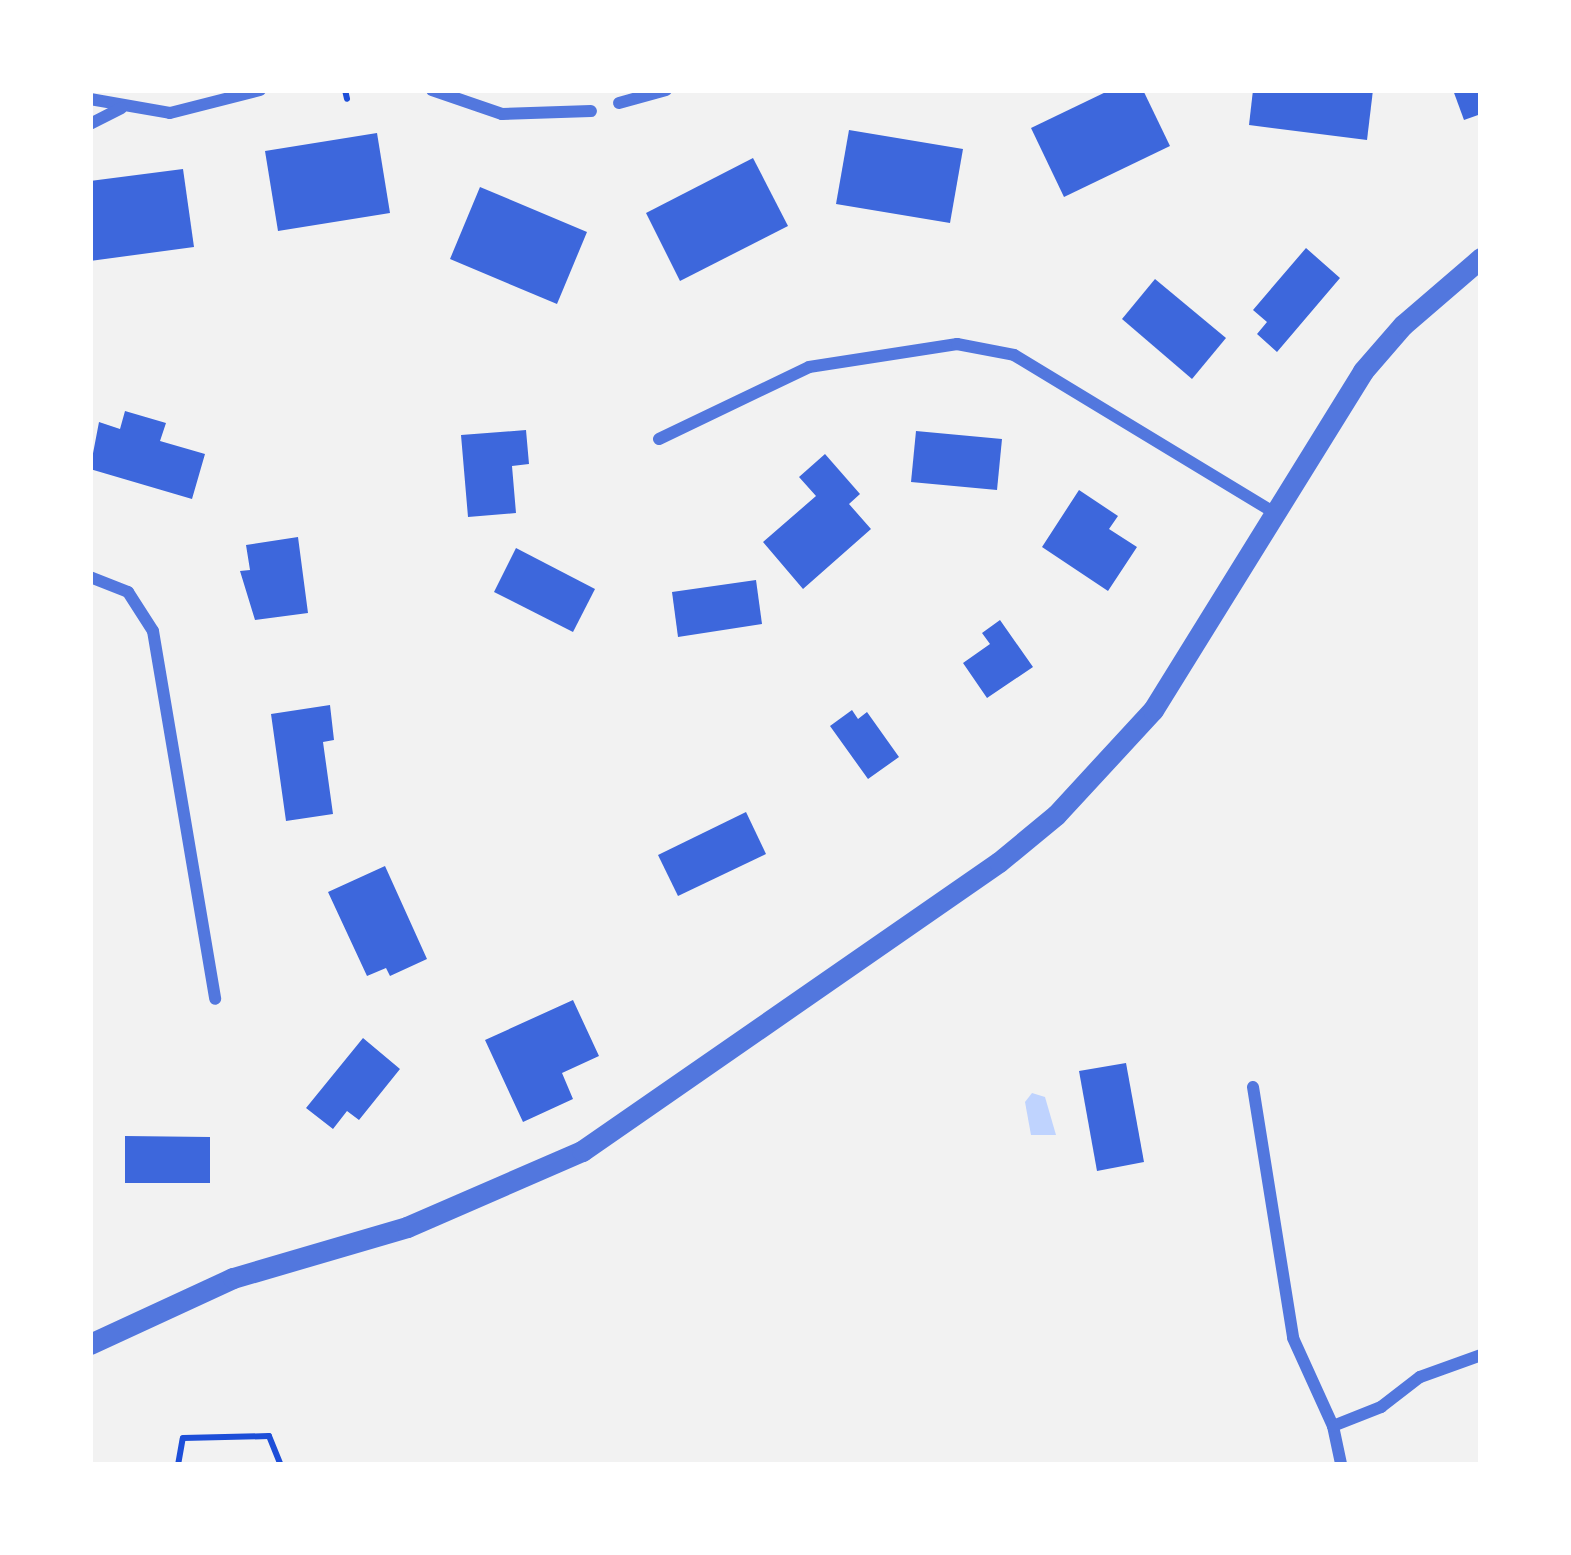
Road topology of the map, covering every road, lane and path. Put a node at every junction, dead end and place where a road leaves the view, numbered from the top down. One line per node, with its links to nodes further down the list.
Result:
1 (260, 90): 6 (street)
2 (432, 90): 7 (street)
3 (667, 90): 5 (street)
4 (90, 99): 6 (street)
5 (619, 103)
6 (121, 108): 8 (street)
7 (591, 111)
8 (90, 124)
9 (1481, 258): 11 (street)
10 (659, 439): 11 (street)
11 (1273, 512): 15 (street)
12 (90, 577): 13 (street)
13 (214, 999)
14 (1253, 1087): 17 (street)
15 (90, 1344)
16 (1481, 1355): 17 (street)
17 (1333, 1426): 20 (street)
18 (178, 1465): 19 (path)
19 (281, 1465)
20 (1341, 1465)

